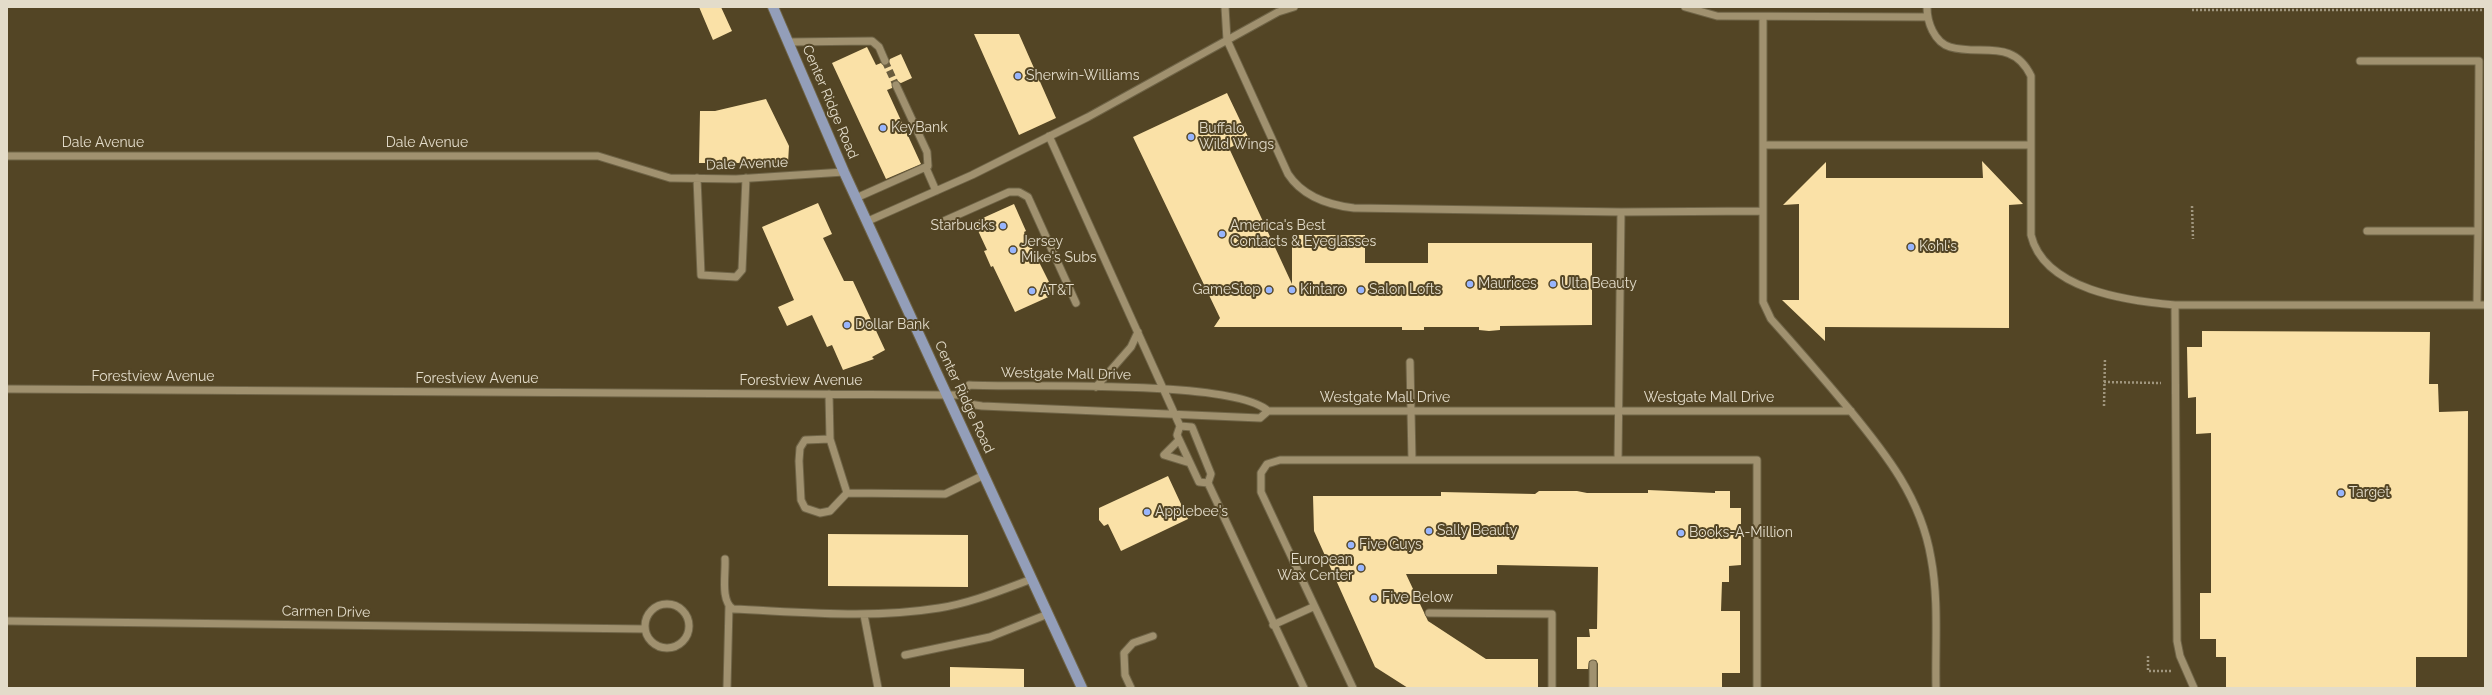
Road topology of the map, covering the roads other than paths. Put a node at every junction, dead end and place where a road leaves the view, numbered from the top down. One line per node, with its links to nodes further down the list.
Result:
1 (773, 7): 9 (main road, Center Ridge Road)
2 (1225, 7): 8 (street)
3 (1294, 7): 8 (street)
4 (1685, 7): 6 (street)
5 (1927, 7): 7 (street)
6 (1763, 16): 7 (street); 14 (street)
7 (1927, 17): 15 (street)
8 (1227, 40): 13 (street); 24 (street)
9 (789, 42): 10 (street); 18 (main road, Center Ridge Road)
10 (885, 61)
11 (2360, 62): 28 (street)
12 (896, 86): 17 (street)
13 (1049, 136): 21 (street); 33 (street)
14 (1763, 145): 15 (street); 23 (street)
15 (2031, 145): 30 (street)
16 (7, 156): 19 (street, Dale Avenue)
17 (926, 168): 21 (street); 22 (street)
18 (844, 172): 20 (street, Dale Avenue); 22 (main road, Center Ridge Road)
19 (697, 178): 20 (street, Dale Avenue); 20 (street)
20 (746, 178)
21 (936, 191): 25 (street)
22 (856, 198): 25 (main road, Center Ridge Road)
23 (1762, 211): 24 (street); 44 (street)
24 (1621, 212): 43 (street)
25 (868, 221): 39 (main road, Center Ridge Road)
26 (937, 224): 29 (street)
27 (2368, 231): 28 (street)
28 (2478, 231): 31 (street)
29 (1076, 303)
30 (2176, 305): 31 (street); 78 (street)
31 (2477, 305): 32 (street)
32 (2485, 305)
33 (1138, 332): 35 (street); 37 (street)
34 (1410, 362): 42 (street)
35 (1096, 387): 37 (street, Westgate Mall Drive); 40 (street, Westgate Mall Drive)
36 (7, 389): 38 (street, Forestview Avenue)
37 (1164, 390): 41 (street, Westgate Mall Drive); 45 (street)
38 (829, 394): 39 (street, Forestview Avenue); 47 (street)
39 (947, 395): 40 (street); 52 (main road, Center Ridge Road)
40 (961, 395): 45 (street, Westgate Mall Drive)
41 (1268, 411): 42 (street, Westgate Mall Drive); 45 (street, Westgate Mall Drive)
42 (1411, 411): 43 (street, Westgate Mall Drive); 49 (street)
43 (1619, 411): 44 (street, Westgate Mall Drive); 50 (street)
44 (1851, 411): 77 (street)
45 (1175, 416): 46 (street)
46 (1180, 426): 48 (street); 53 (street)
47 (830, 439): 54 (street); 54 (street)
48 (1179, 440): 51 (street); 51 (street)
49 (1412, 460): 50 (street); 58 (street)
50 (1618, 460): 76 (street)
51 (1190, 463): 53 (street)
52 (984, 476): 54 (street); 56 (main road, Center Ridge Road)
53 (1208, 483): 63 (street)
54 (847, 493)
55 (726, 559): 57 (street)
56 (1032, 579): 60 (main road, Center Ridge Road); 61 (street)
57 (729, 606): 61 (street); 68 (street)
58 (1313, 607): 63 (street); 73 (street)
59 (1429, 613): 74 (street)
60 (1048, 614): 66 (street); 70 (main road, Center Ridge Road)
61 (864, 615): 69 (street)
62 (7, 621): 64 (street, Carmen Drive)
63 (1273, 625): 72 (street)
64 (645, 628): 64 (street)
65 (1153, 636): 71 (street)
66 (905, 655)
67 (1593, 664): 75 (street)
68 (727, 688)
69 (878, 688)
70 (1082, 688)
71 (1131, 688)
72 (1304, 688)
73 (1353, 688)
74 (1552, 688)
75 (1592, 688)
76 (1757, 688)
77 (1936, 688)
78 (2194, 688)

